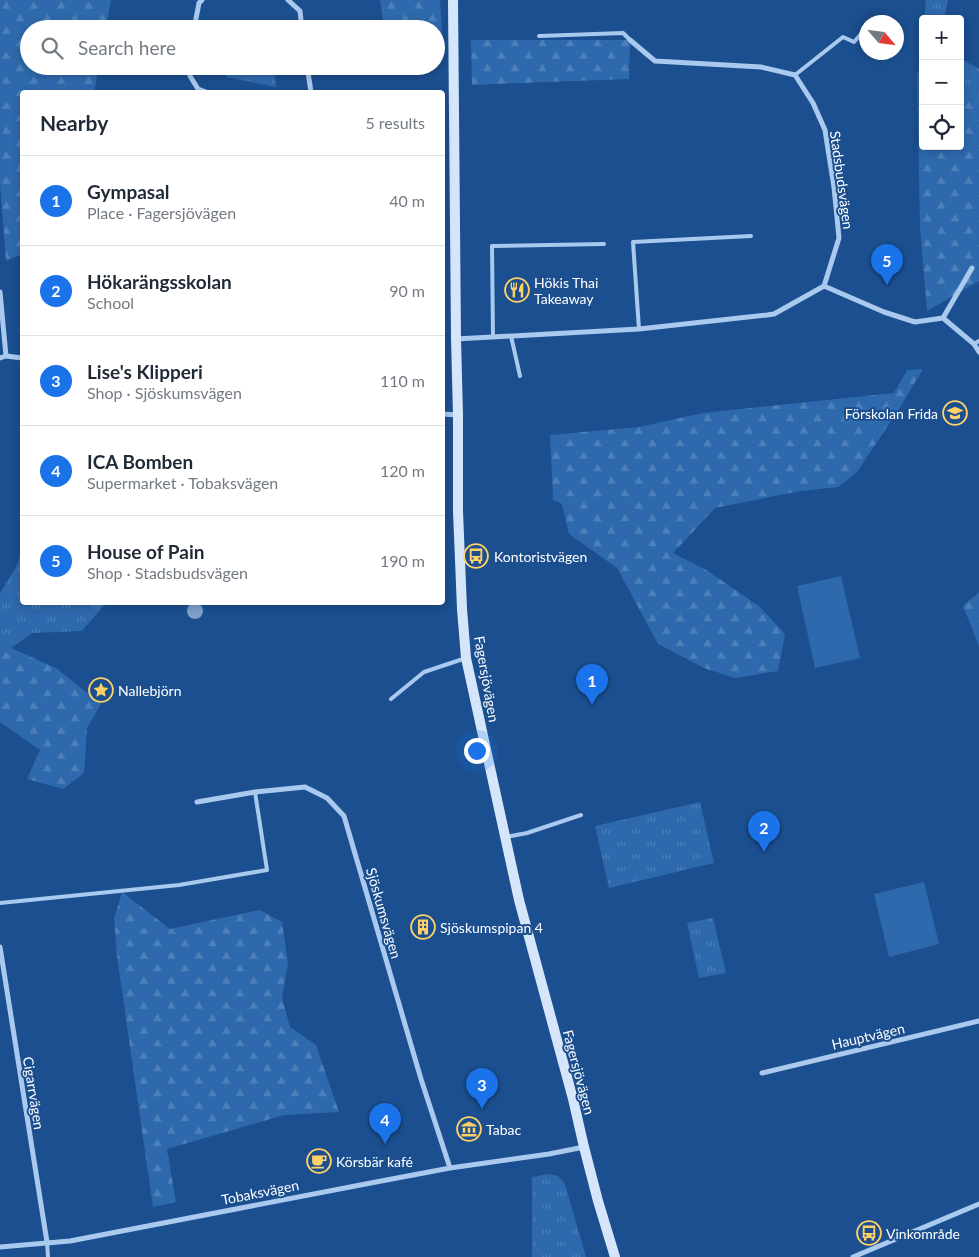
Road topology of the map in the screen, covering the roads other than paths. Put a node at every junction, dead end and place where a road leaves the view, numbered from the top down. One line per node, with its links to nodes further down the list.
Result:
1 (202, 0): 4 (street)
2 (288, 0): 5 (street)
3 (453, 0): 23 (street, Fagersjövägen)
4 (196, 20)
5 (301, 20)
6 (539, 36): 8 (lane)
7 (859, 36): 11 (lane)
8 (630, 40): 11 (street)
9 (190, 75): 12 (street)
10 (308, 75): 13 (street)
11 (795, 75): 17 (street, Stadsbudsvägen)
12 (201, 90)
13 (310, 90)
14 (751, 236): 20 (lane)
15 (604, 244): 22 (lane)
16 (972, 268): 19 (street)
17 (824, 286): 19 (street); 20 (street)
18 (0, 292): 26 (street)
19 (943, 318): 24 (street)
20 (639, 329): 21 (street)
21 (511, 336): 22 (street); 29 (lane)
22 (493, 337): 23 (street)
23 (456, 339): 31 (street, Fagersjövägen)
24 (977, 342): 25 (street)
25 (979, 352)
26 (6, 356): 27 (street); 28 (street)
27 (0, 358)
28 (20, 358)
29 (520, 376)
30 (445, 414): 31 (street)
31 (458, 415): 32 (street, Fagersjövägen)
32 (466, 658): 33 (lane); 37 (street, Fagersjövägen)
33 (391, 699)
34 (255, 792): 35 (street, Sjöskumsvägen); 38 (lane); 43 (street, Sjöskumsvägen)
35 (197, 802)
36 (581, 815): 37 (lane)
37 (505, 837): 42 (street, Fagersjövägen)
38 (0, 903)
39 (0, 947): 45 (street, Cigarrvägen)
40 (979, 1021): 41 (street, Hauptvägen)
41 (762, 1073)
42 (584, 1147): 43 (street, Tobaksvägen); 48 (street, Fagersjövägen)
43 (450, 1168): 45 (street, Tobaksvägen)
44 (979, 1204): 49 (street)
45 (46, 1242): 46 (street, Tobaksvägen); 47 (lane)
46 (0, 1247)
47 (48, 1257)
48 (615, 1257)
49 (852, 1257)

